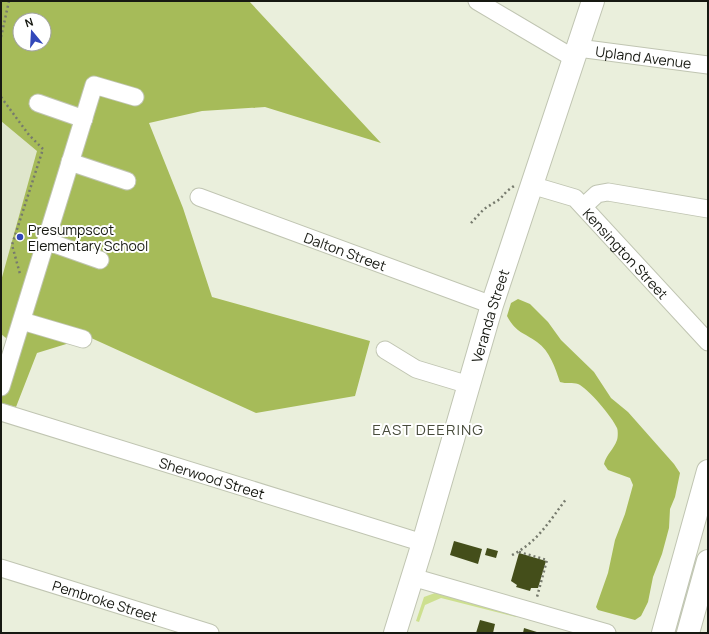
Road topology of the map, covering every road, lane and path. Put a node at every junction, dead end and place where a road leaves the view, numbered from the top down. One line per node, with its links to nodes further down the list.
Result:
1 (9, 1): 4 (path)
2 (478, 1): 5 (street)
3 (593, 1): 5 (main road, Veranda Street)
4 (1, 36)
5 (576, 54): 6 (street, Upland Avenue); 13 (main road, Veranda Street)
6 (708, 65)
7 (1, 97): 20 (path)
8 (135, 97): 10 (street)
9 (38, 103): 10 (street)
10 (84, 119): 11 (street)
11 (70, 162): 12 (street); 18 (street)
12 (127, 181)
13 (524, 191): 15 (street, Kensington Street); 17 (path); 21 (main road, Veranda Street)
14 (199, 197): 21 (street, Dalton Street)
15 (584, 206): 16 (street); 24 (street, Kensington Street)
16 (708, 209)
17 (471, 223)
18 (46, 241): 19 (street); 22 (street)
19 (100, 260)
20 (22, 279)
21 (494, 300): 26 (main road, Veranda Street)
22 (22, 321): 23 (street); 27 (street)
23 (83, 339)
24 (708, 342)
25 (385, 350): 26 (street)
26 (469, 385): 31 (main road, Veranda Street)
27 (1, 388)
28 (1, 412): 31 (street, Sherwood Street)
29 (708, 471): 38 (main road)
30 (567, 498): 32 (path)
31 (422, 543): 36 (main road, Veranda Street)
32 (518, 552): 33 (path); 37 (path)
33 (512, 555)
34 (708, 561): 39 (main road)
35 (1, 568): 40 (street, Pembroke Street)
36 (412, 577): 41 (main road, Veranda Street); 42 (street)
37 (537, 597)
38 (664, 628)
39 (689, 629)
40 (210, 633)
41 (395, 633)
42 (607, 633)

